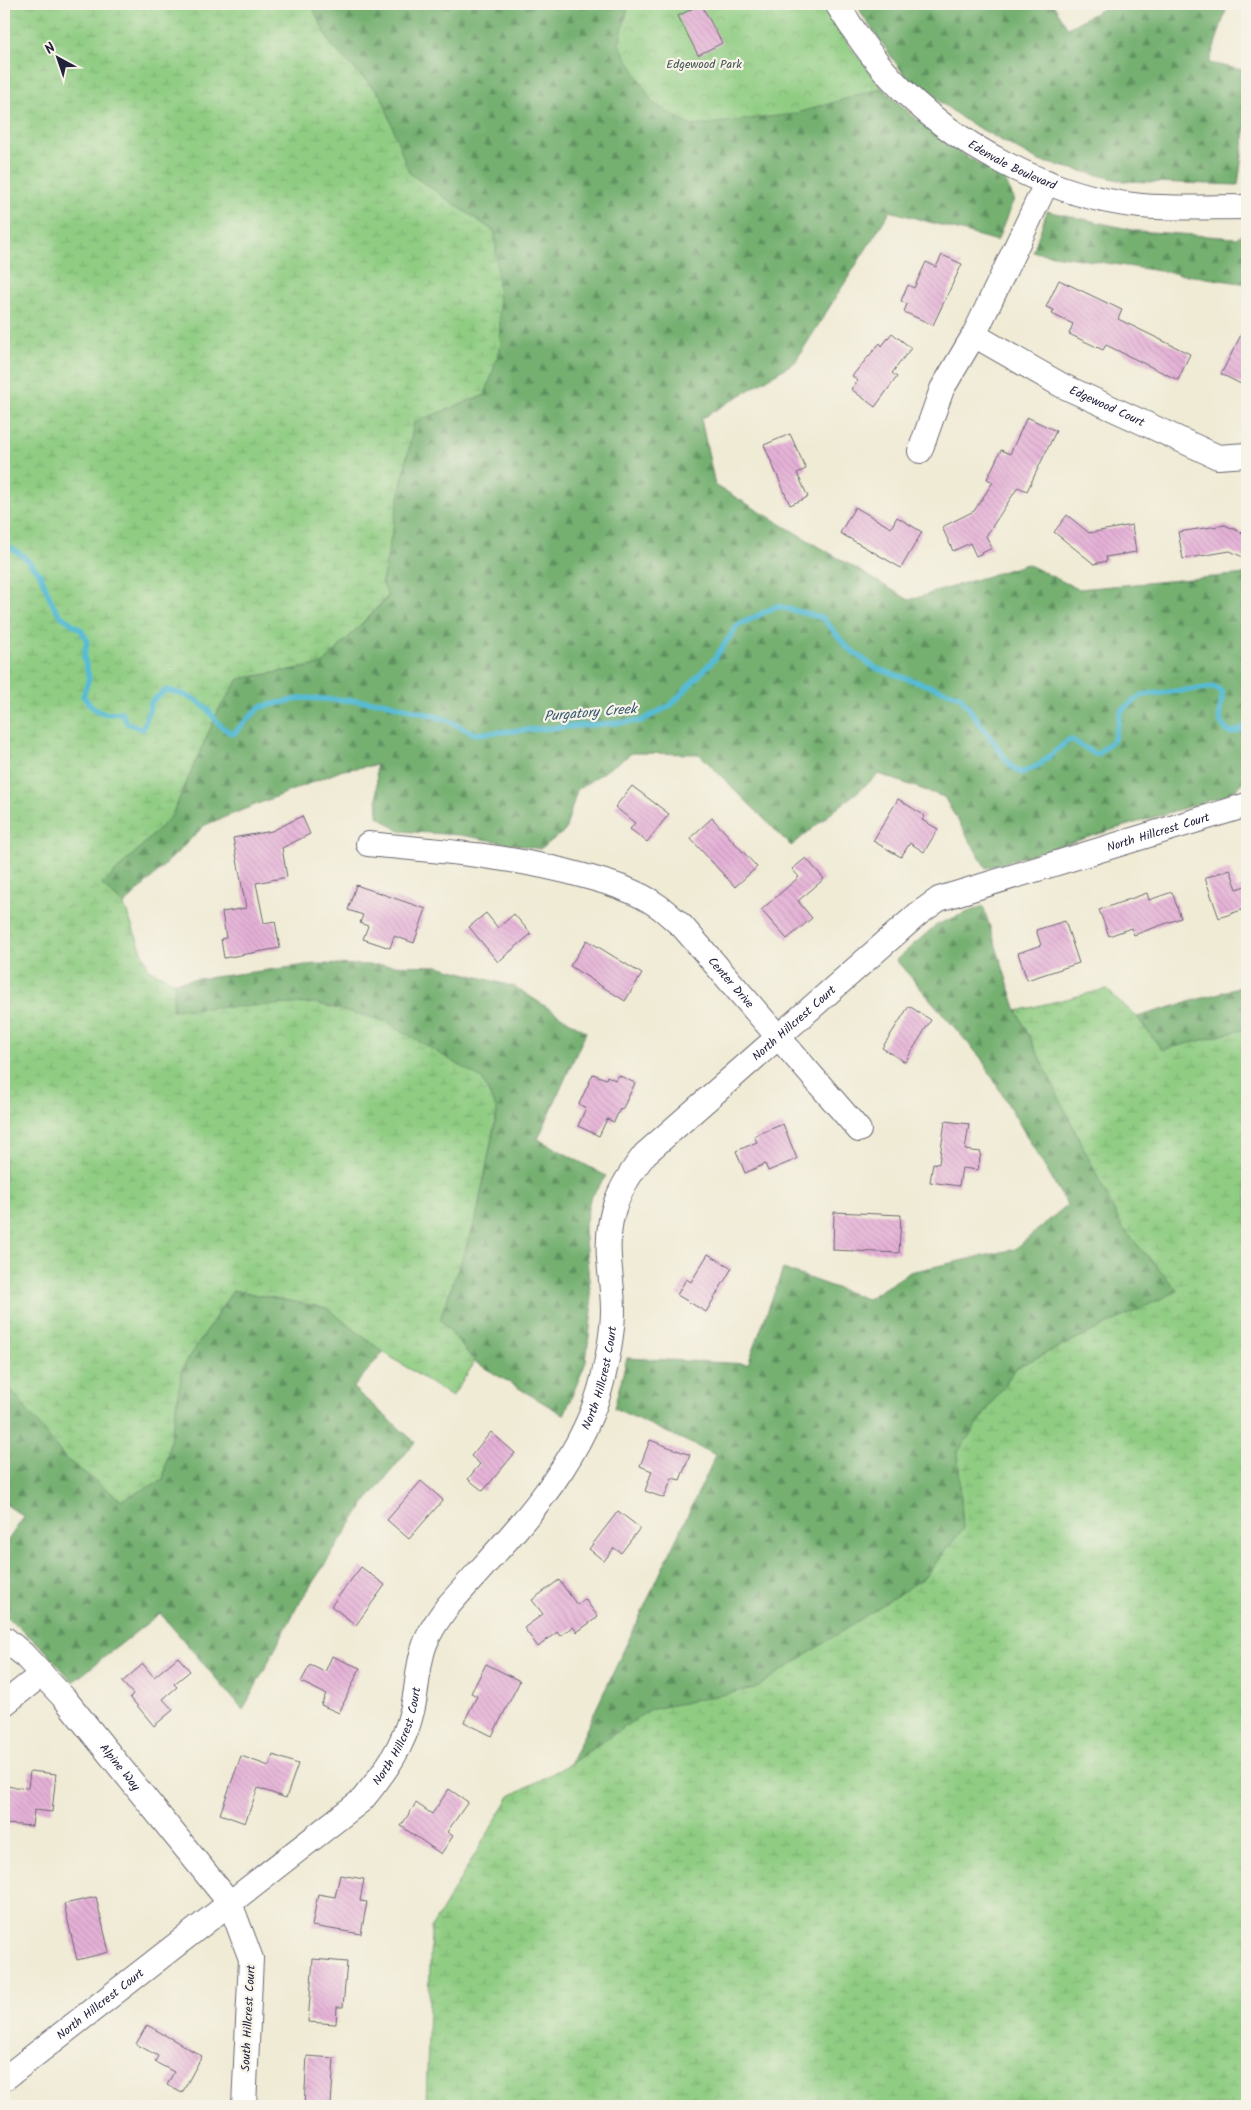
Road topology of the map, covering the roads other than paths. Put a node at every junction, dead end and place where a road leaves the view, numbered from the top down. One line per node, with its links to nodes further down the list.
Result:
1 (837, 4): 2 (street, Edenvale Boulevard)
2 (1048, 182): 3 (street, Edenvale Boulevard); 4 (street)
3 (1247, 207)
4 (974, 335): 5 (street); 6 (street, Edgewood Court)
5 (920, 451)
6 (1247, 455)
7 (1247, 805): 9 (street, North Hillcrest Court)
8 (368, 844): 9 (street, Center Drive)
9 (778, 1037): 10 (street, Center Drive); 14 (street, North Hillcrest Court)
10 (859, 1130)
11 (4, 1638): 12 (street, Alpine Way)
12 (42, 1674): 13 (street); 14 (street, Alpine Way)
13 (4, 1704)
14 (230, 1903): 15 (street, North Hillcrest Court); 16 (street, South Hillcrest Court)
15 (4, 2079)
16 (244, 2106)

